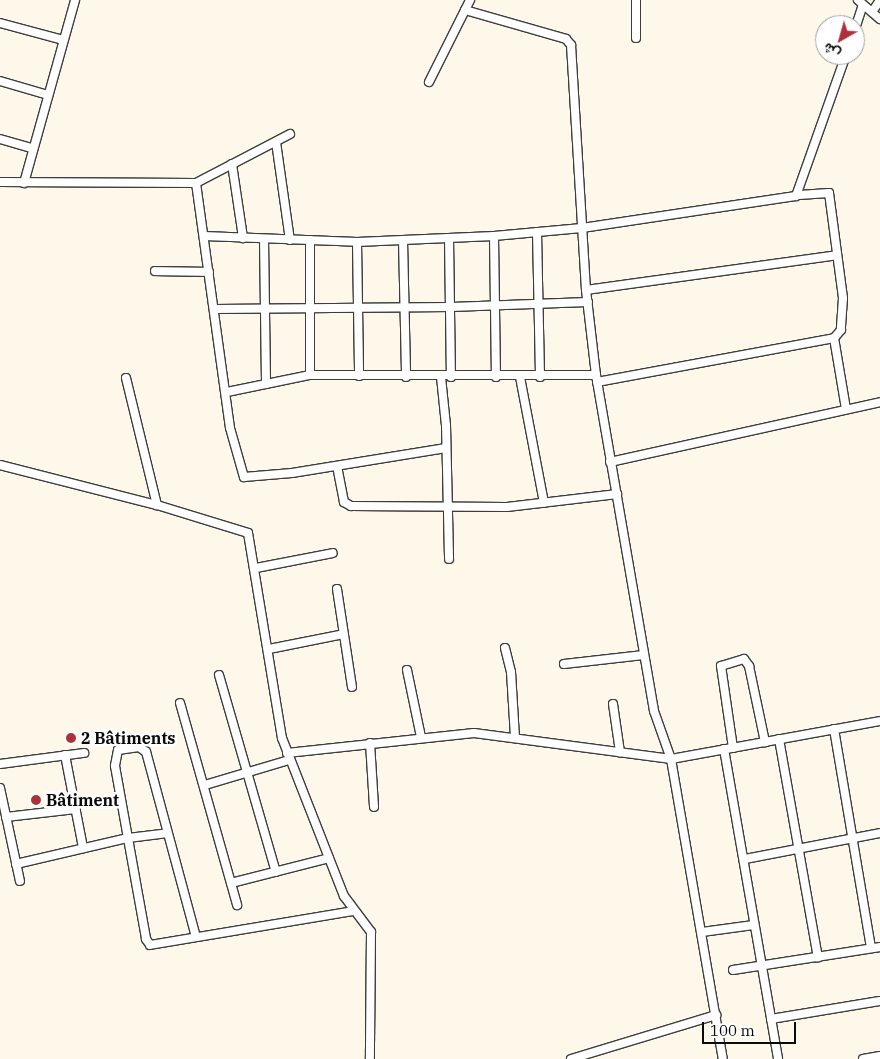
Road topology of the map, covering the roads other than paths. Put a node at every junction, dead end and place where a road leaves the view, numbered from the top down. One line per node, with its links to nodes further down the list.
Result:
1 (75, 0): 12 (street)
2 (470, 0): 6 (street)
3 (636, 0): 11 (street)
4 (880, 0): 7 (street)
5 (861, 2): 7 (street); 8 (street)
6 (465, 10): 15 (street); 26 (street)
7 (872, 12): 9 (street)
8 (858, 15)
9 (880, 19)
10 (0, 23): 12 (street)
11 (636, 38)
12 (64, 40): 16 (street)
13 (843, 65): 25 (street)
14 (0, 81): 16 (street)
15 (429, 82)
16 (48, 95): 20 (street)
17 (290, 134): 19 (street)
18 (0, 139): 20 (street)
19 (276, 142): 21 (street); 33 (street)
20 (32, 148): 23 (street)
21 (232, 164): 24 (street); 30 (street)
22 (0, 182): 23 (street)
23 (24, 183): 24 (street)
24 (196, 183): 28 (street)
25 (799, 194): 26 (street); 37 (street)
26 (582, 228): 27 (street); 40 (street)
27 (537, 232): 29 (street); 42 (street)
28 (204, 236): 30 (street); 39 (street)
29 (494, 236): 32 (street); 43 (street)
30 (243, 238): 31 (street)
31 (264, 238): 33 (street); 45 (street)
32 (449, 238): 35 (street); 44 (street)
33 (290, 240): 34 (street)
34 (310, 240): 36 (street); 46 (street)
35 (403, 240): 36 (street); 48 (street)
36 (357, 242): 47 (street)
37 (837, 255): 40 (street); 50 (street)
38 (155, 271): 39 (street)
39 (209, 272): 49 (street)
40 (586, 290): 41 (street)
41 (588, 302): 42 (street); 60 (street)
42 (540, 304): 43 (street); 58 (street)
43 (496, 306): 44 (street); 56 (street)
44 (450, 307): 48 (street); 55 (street)
45 (264, 308): 46 (street); 49 (street); 61 (street)
46 (312, 308): 47 (street); 51 (street)
47 (358, 308): 48 (street); 52 (street)
48 (405, 308): 53 (street)
49 (215, 309): 62 (street)
50 (834, 338): 60 (street); 64 (street)
51 (310, 375): 52 (street); 61 (street)
52 (359, 376): 53 (street)
53 (406, 376): 54 (street)
54 (441, 377): 55 (street); 65 (street)
55 (451, 377): 56 (street)
56 (496, 377): 57 (street)
57 (520, 377): 58 (street); 70 (street)
58 (540, 377): 60 (street)
59 (126, 378): 71 (street)
60 (596, 379): 66 (street)
61 (266, 384): 62 (street)
62 (227, 392): 68 (street)
63 (880, 402): 64 (street)
64 (846, 409): 66 (street)
65 (446, 448): 68 (street); 72 (street)
66 (610, 462): 69 (street)
67 (0, 465): 71 (street)
68 (337, 466): 72 (street)
69 (617, 494): 70 (street); 80 (street)
70 (544, 502): 72 (street)
71 (157, 505): 75 (street)
72 (448, 507): 74 (street)
73 (333, 553): 75 (street)
74 (449, 559)
75 (256, 568): 79 (street)
76 (337, 588): 77 (street)
77 (344, 634): 79 (street); 84 (street)
78 (505, 648): 90 (street)
79 (269, 649): 98 (street)
80 (643, 655): 81 (street); 99 (street)
81 (564, 664)
82 (407, 670): 89 (street)
83 (220, 675): 101 (street)
84 (352, 686)
85 (180, 702): 102 (street)
86 (613, 704): 95 (street)
87 (880, 721): 88 (street)
88 (834, 728): 91 (street); 110 (street)
89 (421, 737): 90 (street); 93 (street)
90 (514, 737): 95 (street)
91 (778, 739): 92 (street); 112 (street)
92 (765, 742): 94 (street); 94 (street)
93 (370, 743): 98 (street); 104 (street)
94 (728, 749): 99 (street); 114 (street)
95 (620, 752): 99 (street)
96 (84, 753): 97 (street)
97 (66, 755): 100 (street); 105 (street)
98 (288, 757): 101 (street); 113 (street)
99 (670, 759): 122 (street)
100 (0, 764)
101 (247, 773): 102 (street); 116 (street)
102 (205, 785): 118 (street)
103 (0, 788): 106 (street)
104 (374, 807)
105 (76, 810): 106 (street); 111 (street)
106 (6, 817): 115 (street)
107 (166, 833): 109 (street); 109 (street); 123 (street)
108 (880, 833): 110 (street)
109 (128, 838): 111 (street); 123 (street)
110 (852, 839): 112 (street); 125 (street)
111 (83, 848): 115 (street)
112 (799, 849): 114 (street); 126 (street)
113 (329, 858): 116 (street); 120 (street)
114 (744, 859): 121 (street)
115 (16, 864): 117 (street)
116 (276, 872): 118 (street)
117 (20, 881)
118 (231, 883): 119 (street)
119 (237, 905)
120 (353, 911): 123 (street); 133 (street)
121 (754, 925): 122 (street); 127 (street)
122 (702, 932): 130 (street)
123 (196, 937)
124 (880, 947): 125 (street)
125 (871, 948): 126 (street)
126 (818, 958): 127 (street)
127 (761, 967): 128 (street); 131 (street)
128 (733, 970)
129 (880, 1001): 131 (street)
130 (716, 1015): 134 (street); 135 (street)
131 (771, 1019): 136 (street)
132 (878, 1057): 137 (street)
133 (370, 1059)
134 (571, 1059)
135 (722, 1059)
136 (778, 1059)
137 (862, 1059)

